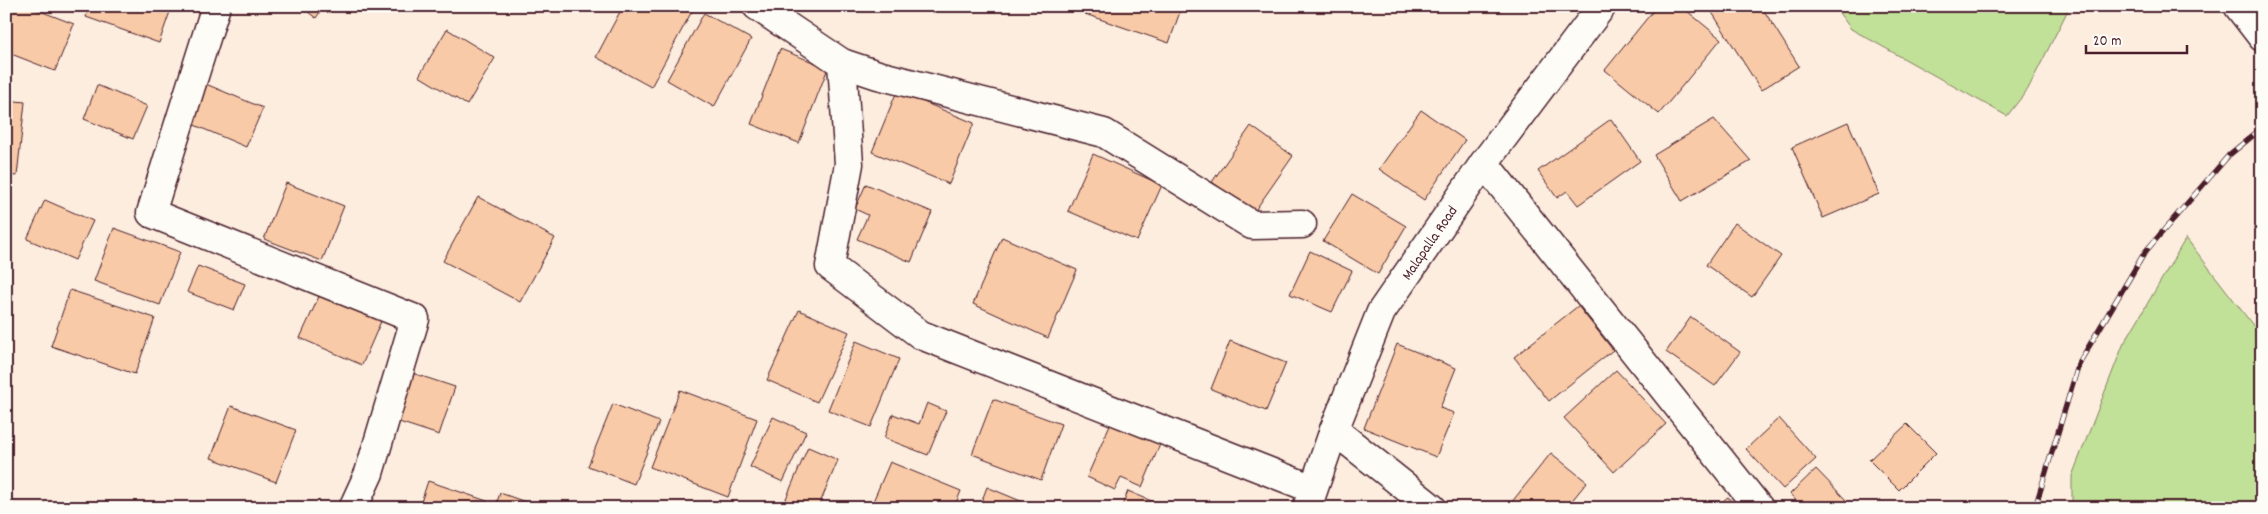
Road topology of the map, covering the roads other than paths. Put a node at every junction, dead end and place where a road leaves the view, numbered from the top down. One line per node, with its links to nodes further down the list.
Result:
1 (216, 6): 11 (street)
2 (757, 6): 6 (street)
3 (1602, 6): 7 (street, Malapalla Road)
4 (2238, 6): 5 (street)
5 (2262, 37)
6 (842, 63): 8 (street); 10 (street)
7 (1484, 163): 9 (street, Malapalla Road); 13 (street)
8 (1302, 224)
9 (1334, 430): 10 (street, Malapalla Road); 12 (street)
10 (1310, 498)
11 (353, 508)
12 (1432, 508)
13 (1759, 508)

